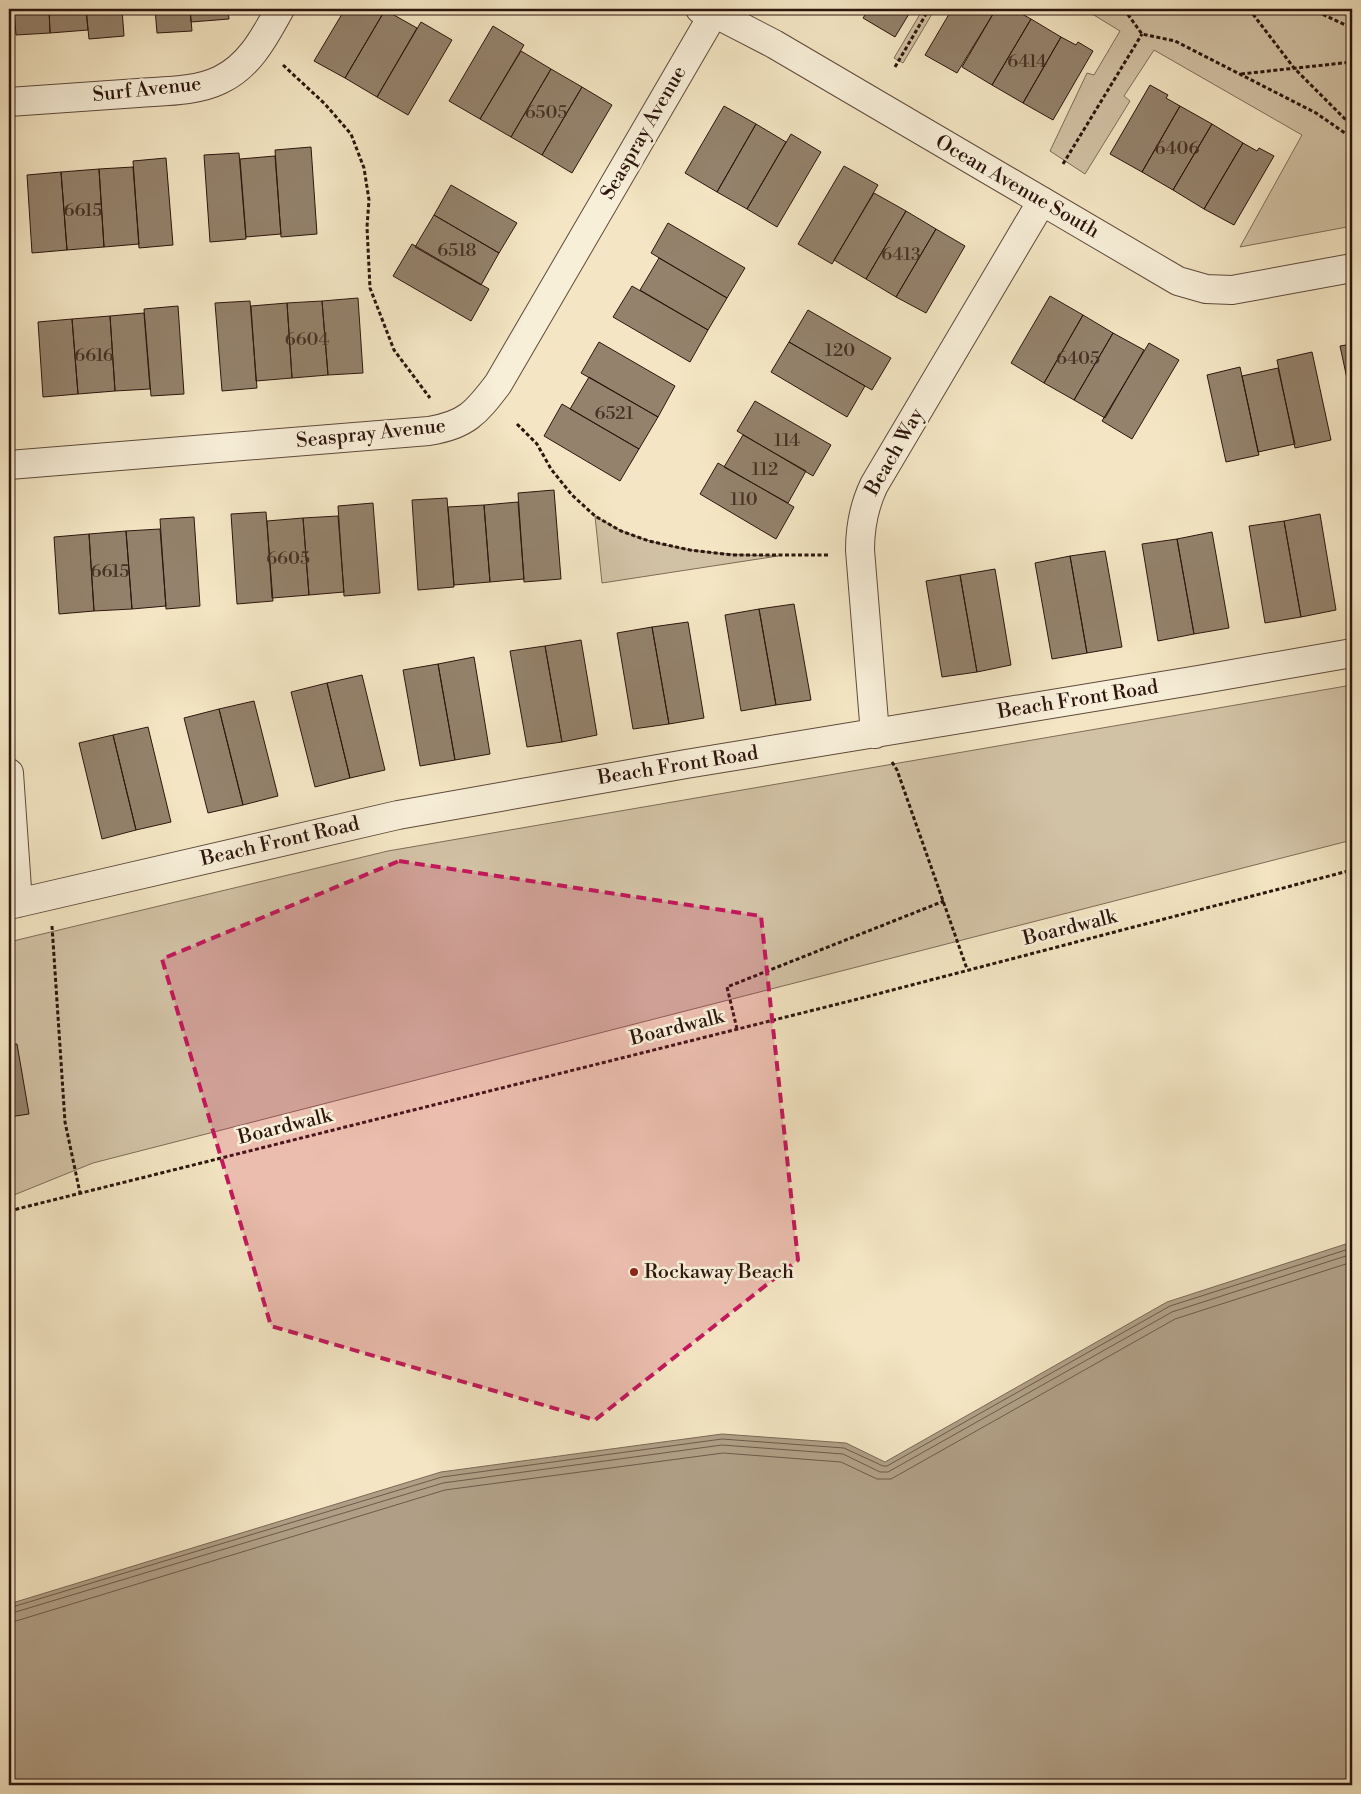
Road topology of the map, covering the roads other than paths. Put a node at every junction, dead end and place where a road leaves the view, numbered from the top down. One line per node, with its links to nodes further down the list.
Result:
1 (280, 9): 3 (street, Surf Avenue)
2 (707, 11): 4 (street, Ocean Avenue South); 6 (street, Seaspray Avenue)
3 (9, 102)
4 (1042, 201): 5 (street, Ocean Avenue South); 8 (street, Beach Way)
5 (1352, 268)
6 (9, 465)
7 (1352, 653): 8 (street, Beach Front Road)
8 (875, 734): 10 (street, Beach Front Road)
9 (9, 773): 10 (street)
10 (14, 904)

